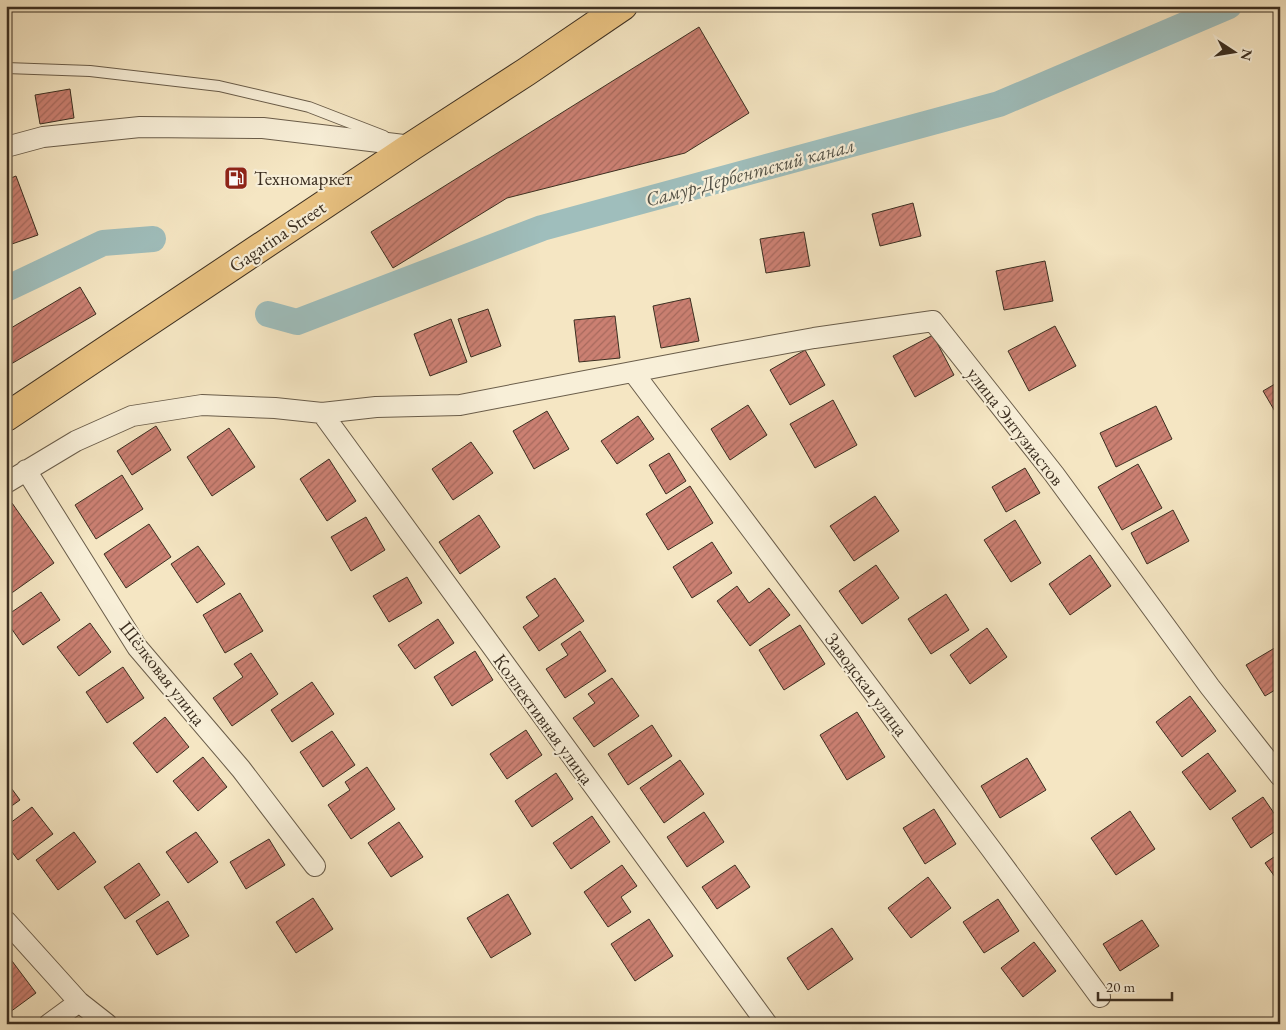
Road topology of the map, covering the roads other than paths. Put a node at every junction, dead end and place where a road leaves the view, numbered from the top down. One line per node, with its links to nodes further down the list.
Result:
1 (622, 6): 3 (main road, Gagarina Street)
2 (6, 68): 3 (lane)
3 (412, 146): 4 (street); 7 (main road, Gagarina Street)
4 (6, 147)
5 (633, 372): 6 (street); 10 (street, улица Энтузиастов); 13 (street, Заводская улица)
6 (322, 413): 8 (street); 17 (street, Коллективная улица)
7 (6, 417)
8 (26, 470): 9 (street); 11 (street, Шёлковая улица)
9 (6, 483)
10 (1280, 776)
11 (315, 866)
12 (6, 921): 14 (street)
13 (1100, 997)
14 (79, 1002): 15 (street); 16 (street)
15 (49, 1024)
16 (107, 1024)
17 (767, 1024)

